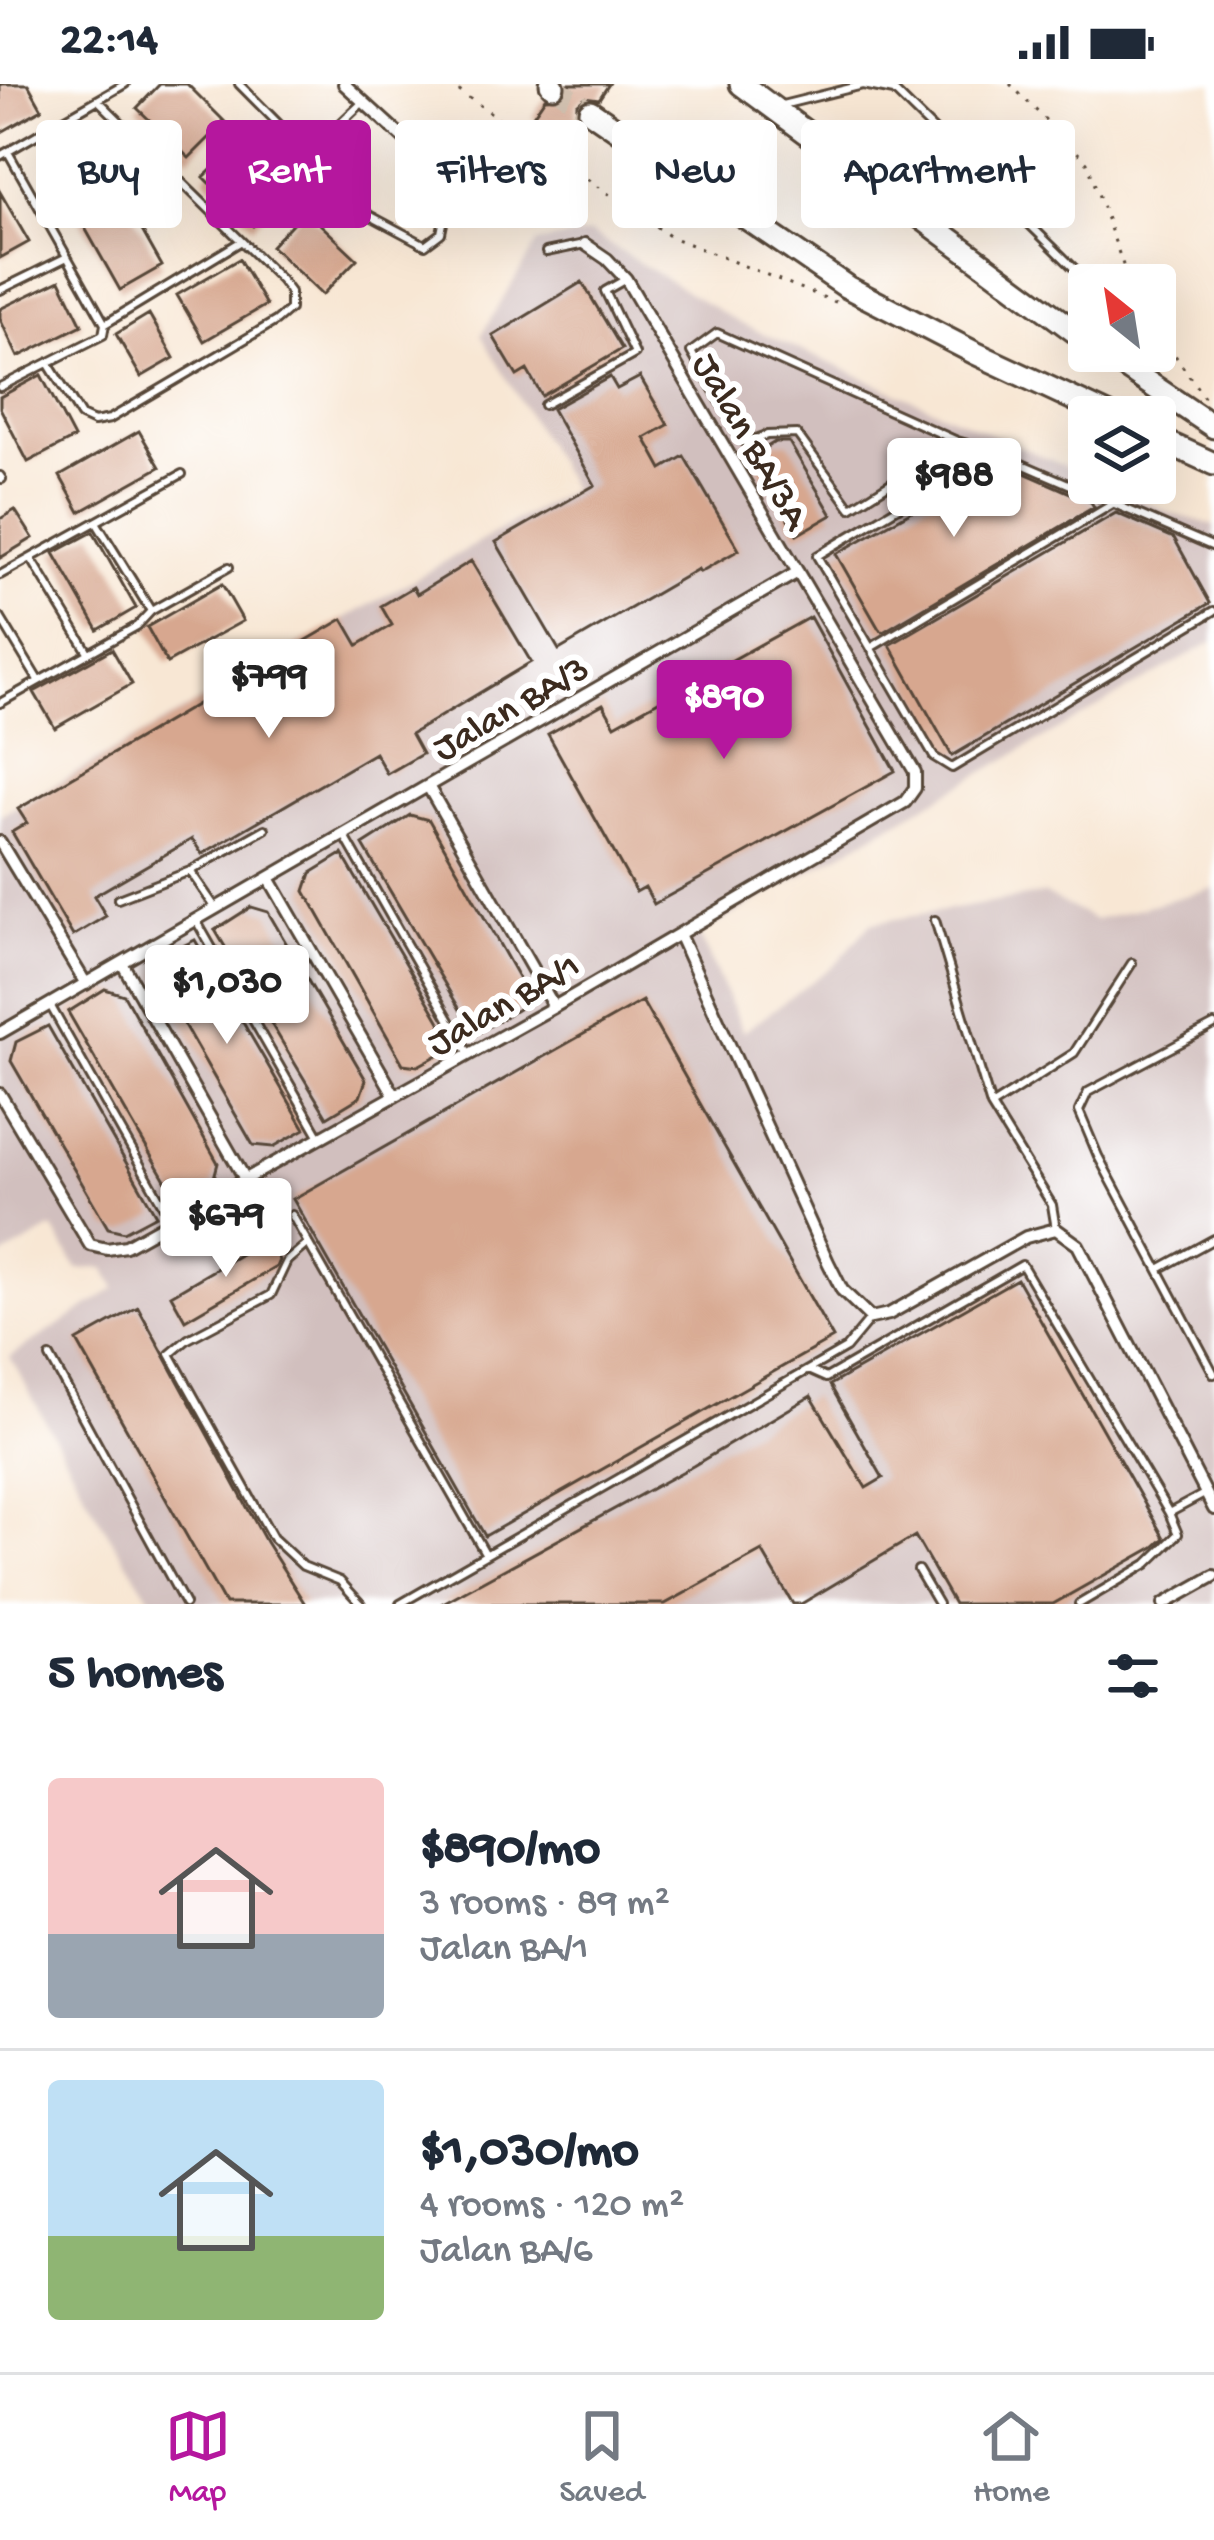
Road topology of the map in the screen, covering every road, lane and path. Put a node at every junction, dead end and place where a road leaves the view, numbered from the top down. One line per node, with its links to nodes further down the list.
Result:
1 (125, 84): 9 (lane)
2 (239, 84): 13 (lane)
3 (344, 84): 10 (street)
4 (449, 84): 27 (path)
5 (741, 84): 11 (highway)
6 (863, 84): 8 (lane); 11 (lane)
7 (1010, 84): 24 (path)
8 (893, 87): 23 (lane)
9 (99, 100): 16 (lane); 19 (lane)
10 (362, 103): 14 (lane); 15 (street)
11 (774, 108): 29 (highway)
12 (590, 111): 36 (highway)
13 (274, 120)
14 (344, 120)
15 (395, 132)
16 (4, 154): 22 (lane)
17 (371, 216): 18 (lane)
18 (442, 228)
19 (240, 242): 28 (lane); 31 (lane)
20 (584, 244): 21 (lane); 25 (street, Jalan BA/3A)
21 (546, 252)
22 (68, 256): 26 (lane); 28 (lane)
23 (1070, 264)
24 (1123, 264)
25 (626, 279): 37 (lane); 50 (street, Jalan BA/3A)
26 (0, 290)
27 (850, 307)
28 (105, 324): 31 (lane)
29 (1068, 326)
30 (1176, 357): 38 (path)
31 (48, 363): 35 (lane)
32 (1129, 372): 34 (highway)
33 (1134, 372): 34 (lane)
34 (1138, 379): 39 (highway)
35 (0, 387)
36 (1068, 396)
37 (544, 405)
38 (1214, 414)
39 (1214, 427)
40 (957, 441): 40 (lane); 42 (lane)
41 (1176, 447): 43 (highway)
42 (992, 451): 45 (lane); 55 (lane)
43 (1214, 464)
44 (182, 474): 46 (lane)
45 (1111, 505): 47 (lane); 55 (lane)
46 (96, 522): 48 (lane); 52 (lane)
47 (1214, 547)
48 (31, 558): 51 (lane); 56 (lane)
49 (229, 567): 52 (lane)
50 (798, 572): 59 (street, Jalan BA/3); 60 (street, Jalan BA/3A)
51 (0, 575)
52 (151, 611): 56 (lane)
53 (1214, 611): 55 (lane)
54 (0, 616): 57 (lane)
55 (872, 647)
56 (89, 653): 57 (lane)
57 (39, 682): 58 (lane)
58 (0, 703)
59 (428, 786): 62 (street, Jalan BA/3); 75 (street)
60 (905, 802): 70 (street, Jalan BA/1)
61 (265, 829): 64 (lane)
62 (344, 835): 65 (street, Jalan BA/3); 78 (lane)
63 (0, 842): 73 (street)
64 (190, 871): 66 (lane); 67 (lane)
65 (269, 878): 67 (street, Jalan BA/3); 80 (street)
66 (118, 899)
67 (216, 909): 68 (street, Jalan BA/3)
68 (196, 920): 72 (street, Jalan BA/3); 82 (lane)
69 (935, 920): 81 (lane)
70 (679, 934): 75 (street, Jalan BA/1); 90 (street)
71 (1132, 962): 81 (lane)
72 (122, 963): 73 (street, Jalan BA/3); 83 (street)
73 (86, 984): 74 (street, Jalan BA/3)
74 (50, 1005): 77 (street, Jalan BA/3); 85 (lane)
75 (554, 1007): 78 (street, Jalan BA/1)
76 (1214, 1025): 89 (lane)
77 (0, 1034)
78 (469, 1054): 80 (street, Jalan BA/1)
79 (0, 1094): 85 (street, Jalan BA/1)
80 (394, 1096): 82 (street, Jalan BA/1)
81 (991, 1106): 86 (lane)
82 (320, 1138): 83 (street, Jalan BA/1)
83 (245, 1180): 85 (street, Jalan BA/1)
84 (292, 1215): 88 (lane)
85 (172, 1221)
86 (1056, 1229): 90 (street); 94 (street)
87 (1214, 1239): 89 (lane)
88 (308, 1244): 97 (lane); 101 (lane)
89 (1159, 1269): 93 (lane)
90 (871, 1318): 92 (lane)
91 (50, 1357): 100 (lane)
92 (808, 1370): 96 (lane); 97 (lane)
93 (1214, 1374)
94 (1206, 1493): 95 (street); 96 (lane)
95 (1214, 1509)
96 (1169, 1513): 104 (lane)
97 (485, 1553): 102 (lane)
98 (918, 1570): 103 (lane)
99 (1214, 1576): 105 (street)
100 (184, 1604)
101 (361, 1604)
102 (400, 1604)
103 (938, 1604)
104 (1079, 1604)
105 (1164, 1604)

